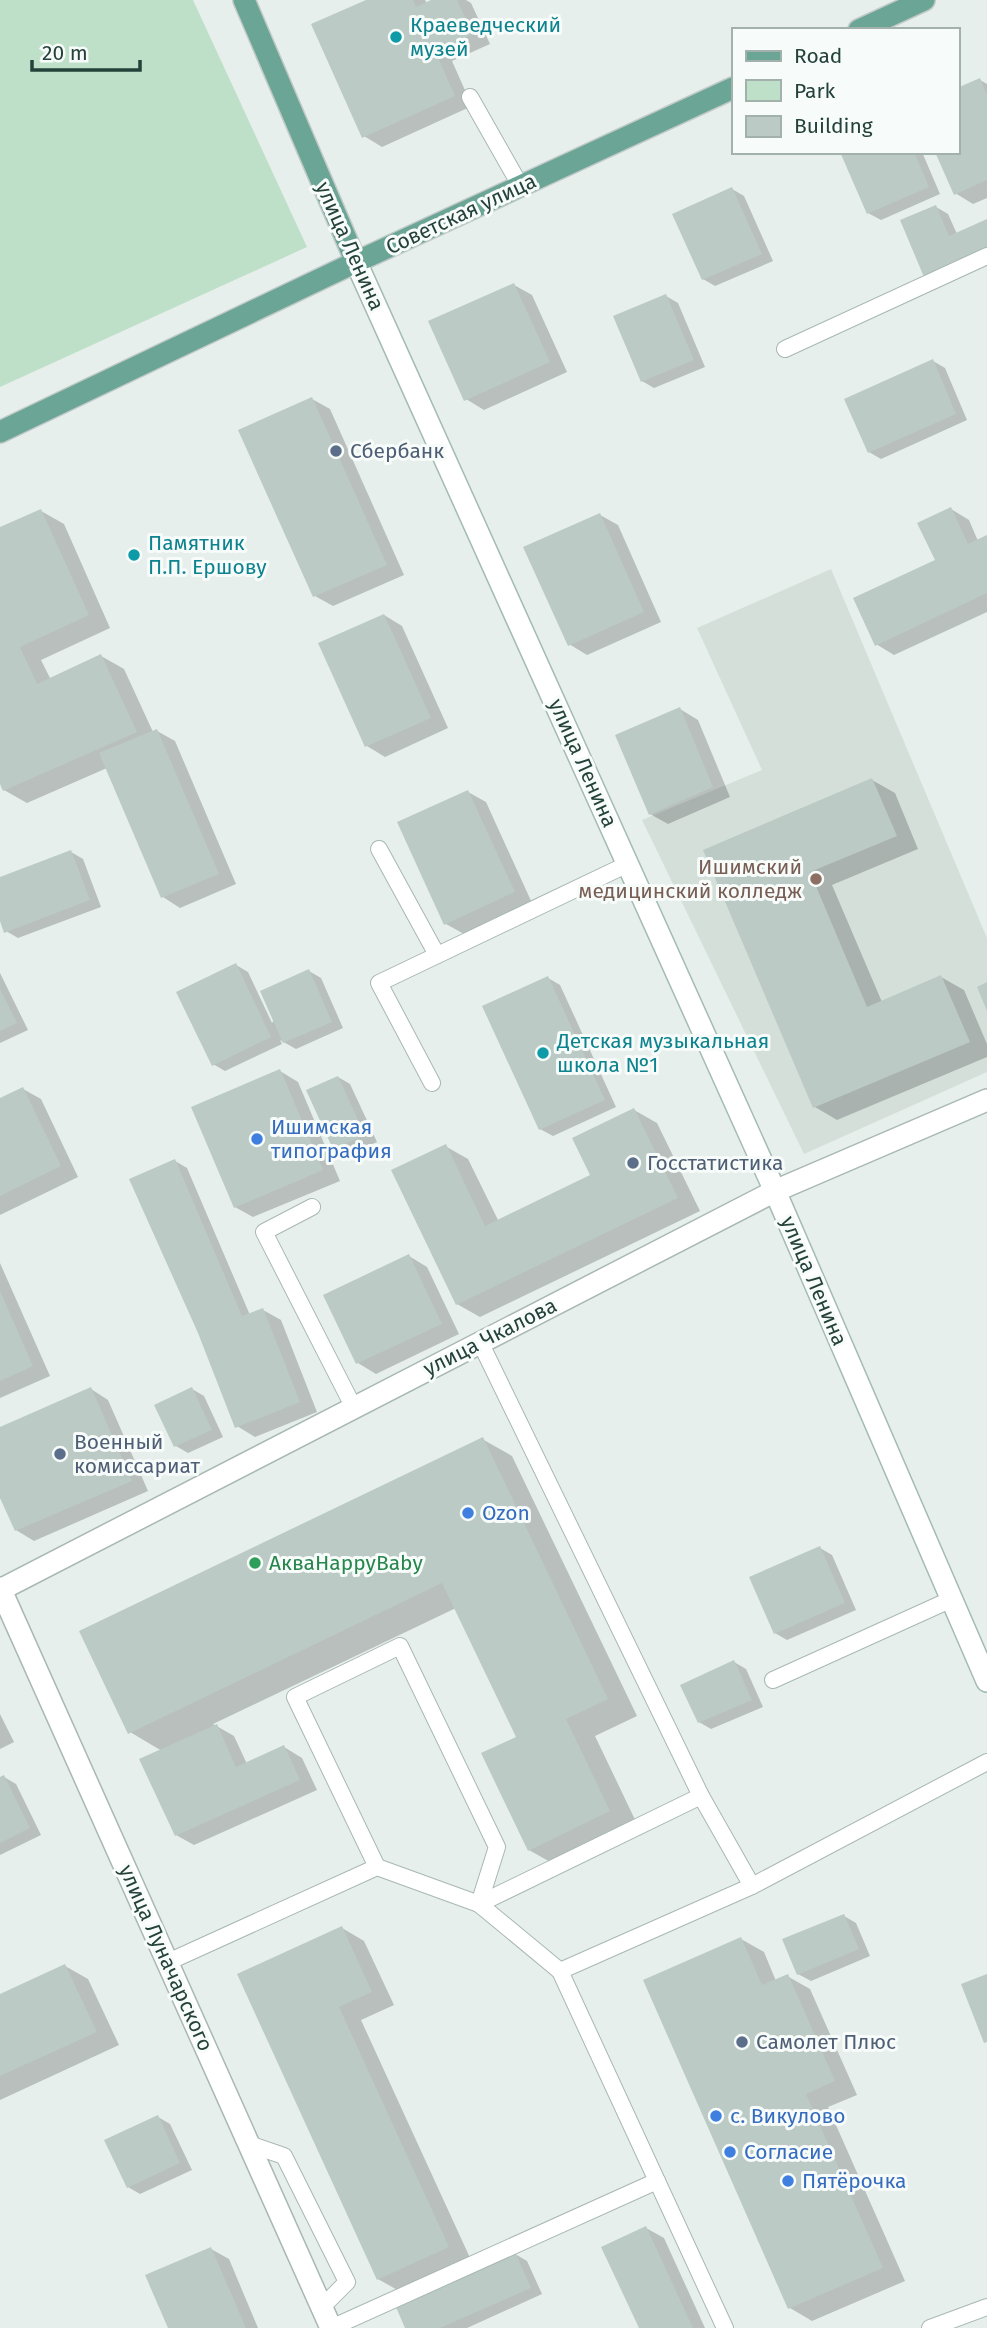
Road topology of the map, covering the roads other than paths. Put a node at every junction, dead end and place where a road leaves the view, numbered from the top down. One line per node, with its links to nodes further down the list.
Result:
1 (244, 0): 8 (main road, улица Ленина)
2 (924, 0): 3 (main road)
3 (863, 28)
4 (732, 88): 6 (main road, Советская улица)
5 (470, 97): 6 (lane)
6 (521, 187): 8 (main road, Советская улица)
7 (987, 256): 9 (lane)
8 (356, 262): 10 (main road, Советская улица); 12 (street, улица Ленина)
9 (785, 349)
10 (0, 432)
11 (379, 849): 13 (lane)
12 (628, 864): 13 (lane); 16 (street, улица Ленина)
13 (437, 955): 14 (lane)
14 (432, 1083)
15 (987, 1100): 16 (street, улица Чкалова)
16 (775, 1191): 18 (street, улица Чкалова); 21 (street, улица Ленина)
17 (312, 1207): 19 (lane)
18 (480, 1342): 19 (street, улица Чкалова); 26 (lane)
19 (354, 1408): 20 (street, улица Чкалова)
20 (0, 1589): 30 (street, улица Луначарского)
21 (952, 1599): 22 (street, улица Ленина); 23 (lane)
22 (980, 1648): 24 (street, улица Ленина)
23 (774, 1680)
24 (987, 1681)
25 (987, 1762): 28 (lane)
26 (701, 1796): 28 (lane); 29 (lane)
27 (377, 1867): 29 (lane); 29 (lane); 30 (lane)
28 (752, 1886): 31 (lane)
29 (480, 1904): 31 (lane)
30 (168, 1962): 32 (street, улица Луначарского)
31 (560, 1970): 33 (lane)
32 (249, 2144): 34 (street, улица Луначарского); 34 (lane)
33 (657, 2181): 36 (lane); 37 (lane)
34 (322, 2306): 36 (street, улица Луначарского)
35 (987, 2307): 38 (lane)
36 (331, 2328)
37 (724, 2328)
38 (930, 2328)

